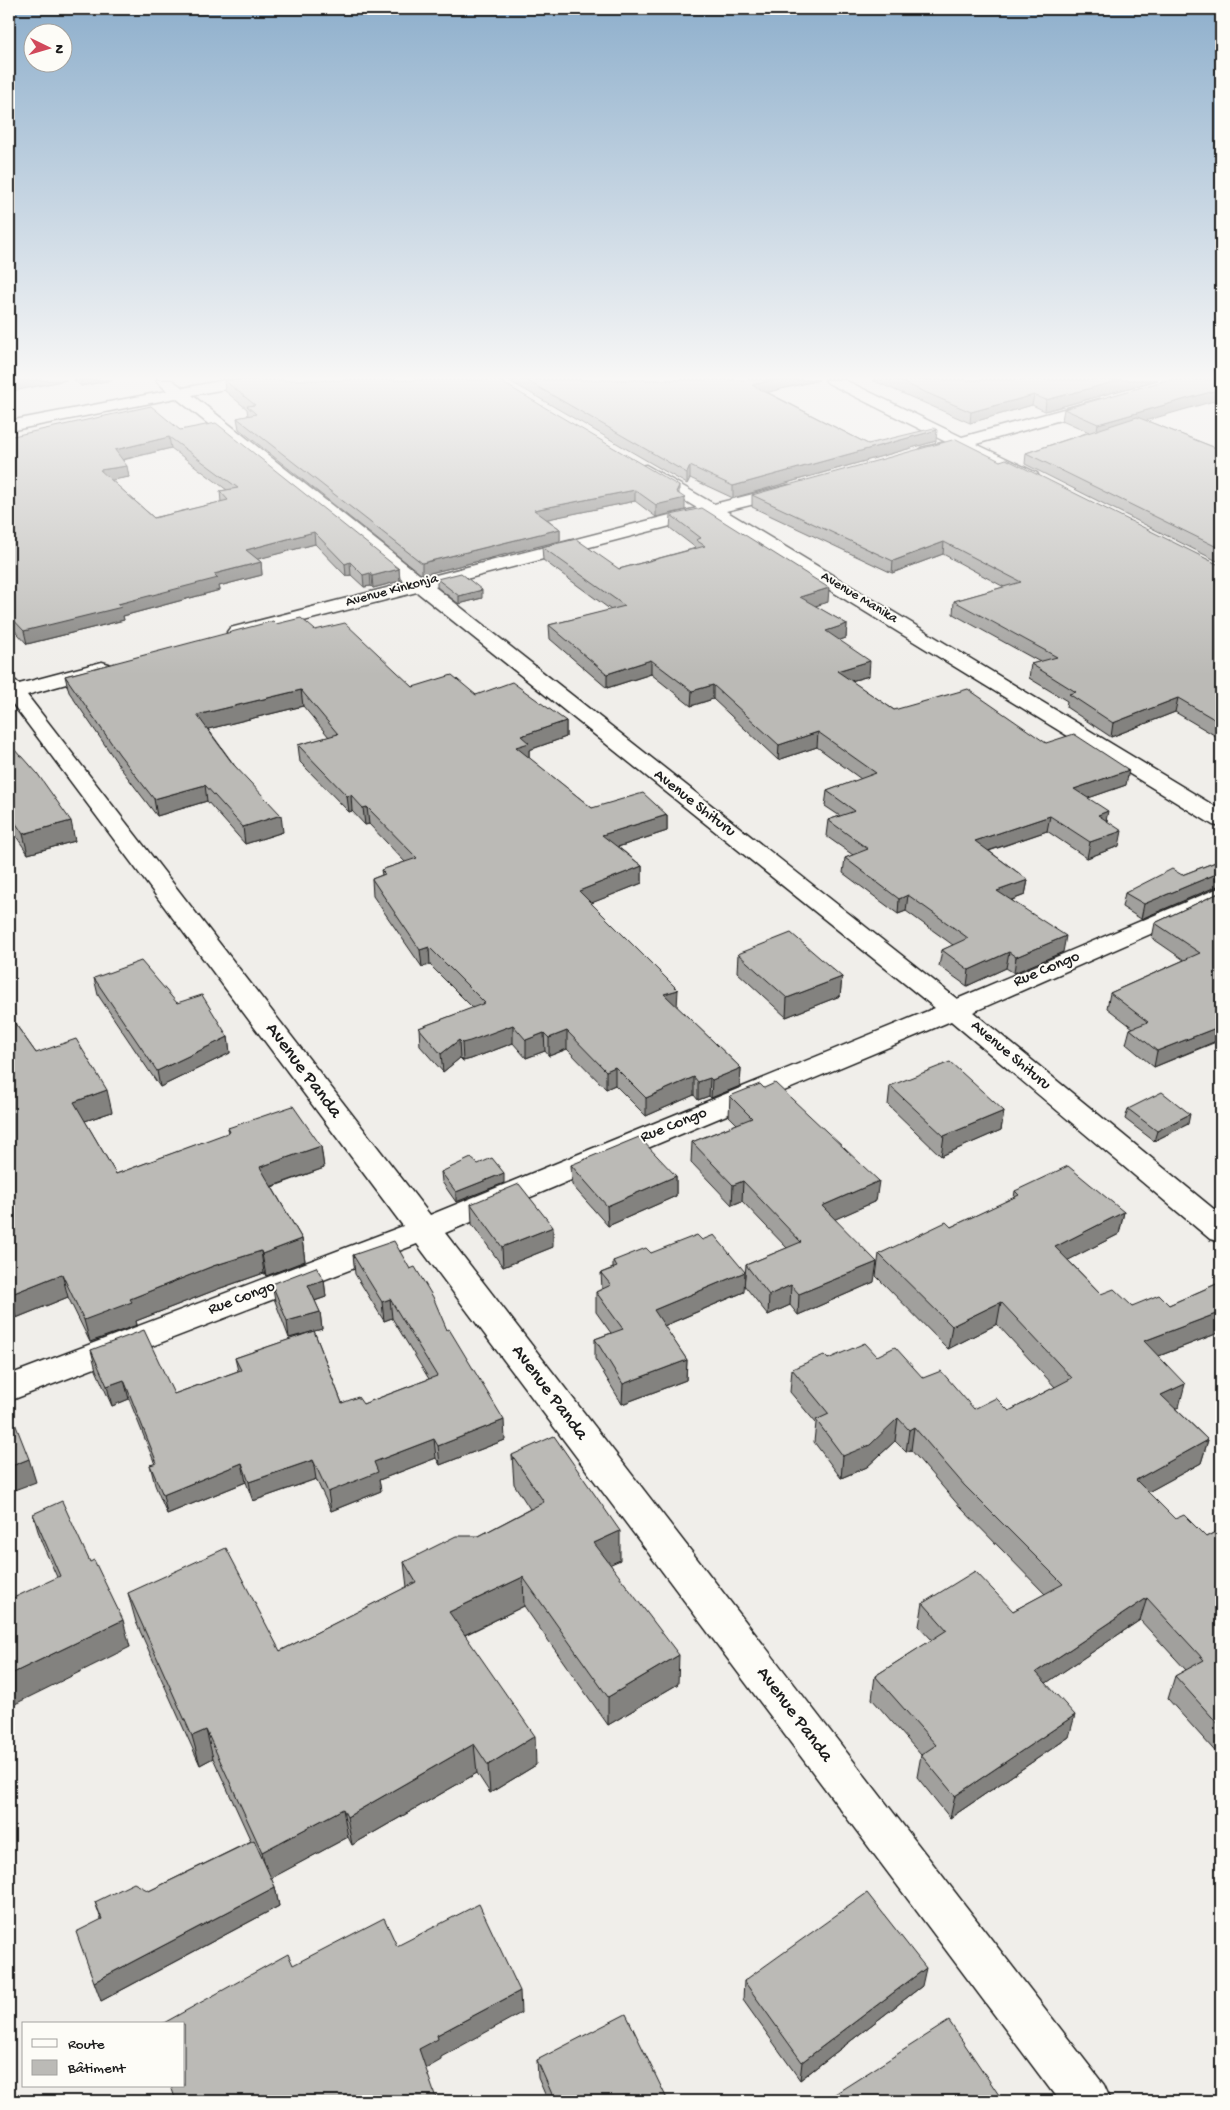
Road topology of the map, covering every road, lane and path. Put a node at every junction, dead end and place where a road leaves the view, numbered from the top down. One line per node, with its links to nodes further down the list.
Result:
1 (286, 478): 7 (street, Avenue Shituru)
2 (660, 478): 6 (street, Avenue Manika)
3 (1035, 478): 5 (street)
4 (810, 484): 6 (street, Avenue Kinkonja)
5 (1050, 486)
6 (714, 510): 7 (street, Avenue Kinkonja); 11 (street, Avenue Manika)
7 (417, 584): 8 (street, Avenue Kinkonja); 13 (street, Avenue Shituru)
8 (215, 638)
9 (119, 663): 10 (street)
10 (10, 690): 14 (street, Avenue Panda)
11 (1221, 820)
12 (1221, 894): 13 (street, Rue Congo)
13 (954, 1010): 14 (street, Rue Congo); 15 (street, Avenue Shituru)
14 (423, 1230): 16 (street, Rue Congo); 17 (street, Avenue Panda)
15 (1221, 1231)
16 (9, 1388)
17 (1088, 2101)

